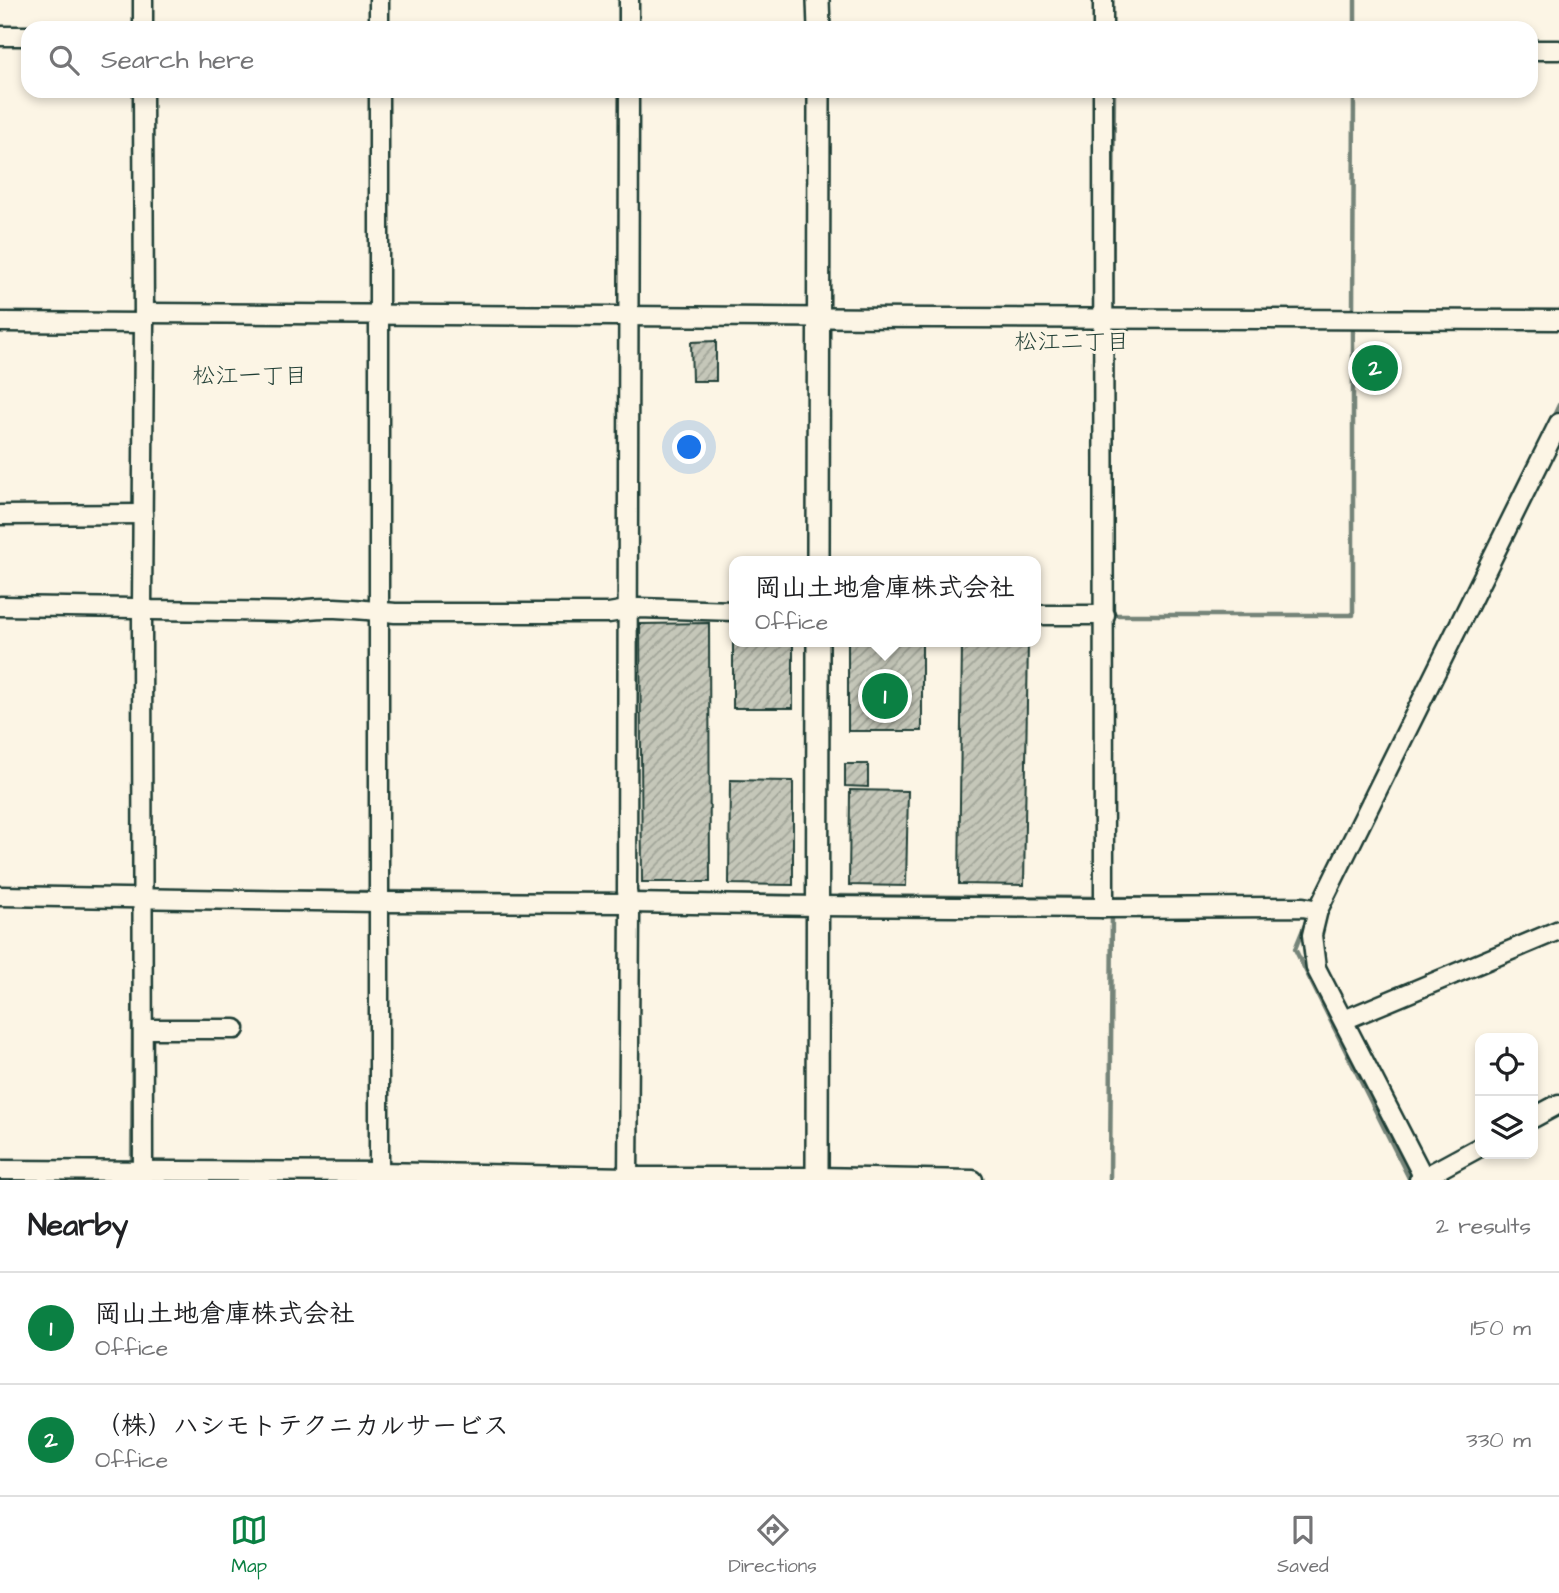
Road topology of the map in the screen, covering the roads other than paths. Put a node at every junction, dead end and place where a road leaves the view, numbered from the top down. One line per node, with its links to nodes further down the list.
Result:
1 (143, 0): 6 (street)
2 (379, 0): 7 (street)
3 (629, 0): 8 (street)
4 (818, 0): 9 (street)
5 (1103, 0): 10 (street)
6 (143, 21)
7 (379, 21)
8 (629, 21)
9 (819, 21)
10 (1103, 21)
11 (0, 36): 12 (street)
12 (21, 36)
13 (1538, 50): 14 (street)
14 (1559, 50)
15 (143, 98): 22 (street)
16 (379, 98): 20 (street)
17 (629, 98): 23 (street)
18 (818, 98): 21 (street)
19 (1103, 98): 26 (street)
20 (378, 314): 22 (street); 23 (street); 33 (street)
21 (818, 316): 23 (street); 26 (street); 30 (street)
22 (144, 318): 25 (street); 28 (street)
23 (624, 319): 34 (street)
24 (1559, 320): 26 (street)
25 (0, 322)
26 (1107, 323): 37 (street)
27 (1559, 423): 45 (street)
28 (143, 514): 29 (street); 32 (street)
29 (0, 515)
30 (818, 556)
31 (0, 606): 32 (street)
32 (142, 609): 33 (street); 40 (street)
33 (379, 611): 34 (street); 42 (street)
34 (621, 611): 35 (street); 41 (street)
35 (729, 611)
36 (1041, 615): 37 (street)
37 (1105, 615): 43 (street)
38 (818, 647): 44 (street)
39 (0, 896): 40 (street)
40 (142, 898): 42 (street); 48 (street)
41 (625, 899): 42 (street); 44 (street); 56 (street)
42 (379, 902): 55 (street)
43 (1108, 904): 44 (street); 45 (street)
44 (817, 906): 57 (street)
45 (1312, 909): 47 (street)
46 (1559, 930): 47 (street)
47 (1344, 1020): 58 (street)
48 (143, 1029): 49 (street); 54 (street)
49 (235, 1029)
50 (1559, 1104): 51 (street)
51 (1538, 1115)
52 (1475, 1150): 58 (street)
53 (0, 1170): 54 (street)
54 (143, 1175): 55 (street)
55 (379, 1176): 56 (street)
56 (624, 1178): 57 (street)
57 (817, 1179): 59 (street)
58 (1422, 1179)
59 (973, 1180)

